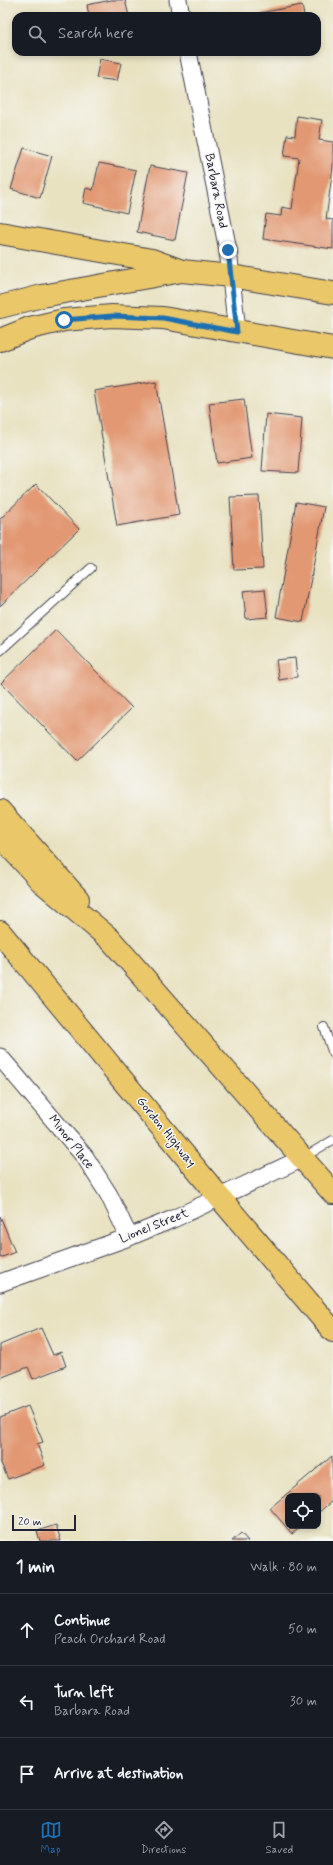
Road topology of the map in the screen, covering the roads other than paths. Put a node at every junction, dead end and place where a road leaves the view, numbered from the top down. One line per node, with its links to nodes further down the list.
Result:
1 (178, 0): 2 (street)
2 (180, 12)
3 (189, 56): 6 (street, Barbara Road)
4 (0, 233): 5 (main road)
5 (182, 271): 6 (main road); 8 (main road)
6 (231, 276): 7 (main road); 10 (street, Barbara Road)
7 (333, 293)
8 (0, 307)
9 (30, 328): 10 (main road); 11 (main road); 12 (main road)
10 (237, 332): 13 (main road)
11 (0, 335)
12 (0, 340)
13 (333, 348)
14 (91, 568): 15 (lane)
15 (0, 651)
16 (0, 811): 19 (main road)
17 (0, 836): 19 (main road)
18 (0, 932): 26 (main road, Gordon Highway)
19 (110, 939): 24 (main road)
20 (324, 1027): 21 (lane)
21 (333, 1054)
22 (0, 1057): 27 (street, Minor Place)
23 (333, 1140): 24 (lane)
24 (303, 1158): 25 (main road); 26 (street, Lionel Street)
25 (333, 1192)
26 (220, 1198): 27 (street, Lionel Street); 29 (main road, Gordon Highway)
27 (129, 1237): 28 (street, Lionel Street)
28 (0, 1283)
29 (333, 1331)

